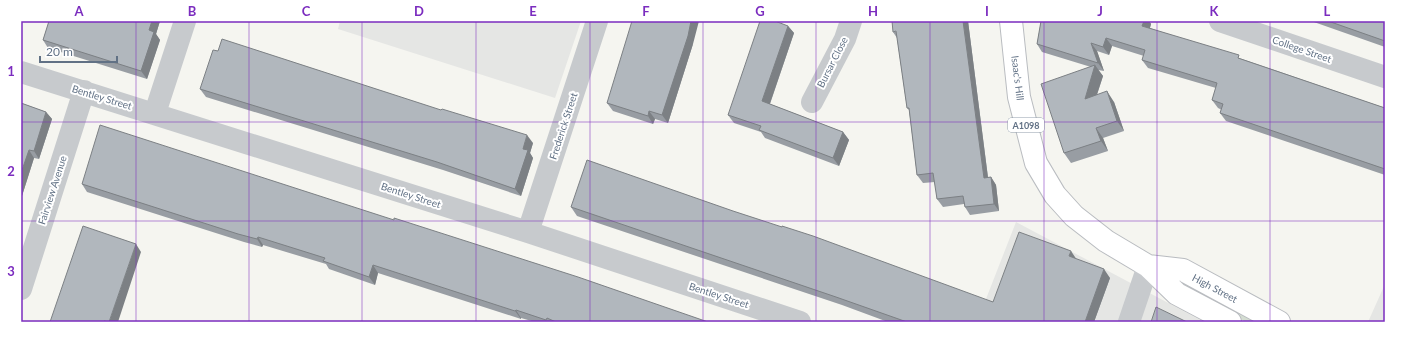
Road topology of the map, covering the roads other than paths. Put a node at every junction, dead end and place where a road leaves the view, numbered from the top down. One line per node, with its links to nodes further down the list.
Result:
1 (185, 21): 10 (street)
2 (597, 21): 12 (street, Frederick Street)
3 (851, 21): 9 (street, Bursar Close)
4 (1011, 21): 11 (main road, Isaac's Hill / A1098)
5 (1220, 21): 7 (street, College Street)
6 (21, 72): 8 (street, Bentley Street)
7 (1385, 77)
8 (84, 91): 10 (street, Bentley Street); 14 (street, Fairview Avenue)
9 (812, 102)
10 (155, 113): 12 (street, Bentley Street)
11 (1074, 216): 13 (main road, High Street / A1098)
12 (528, 232): 15 (street, Bentley Street)
13 (1148, 266): 16 (street); 17 (main road, High Street / A1098); 18 (main road, High Street / A1098)
14 (21, 289)
15 (800, 322)
16 (1129, 322)
17 (1230, 322)
18 (1279, 322)

